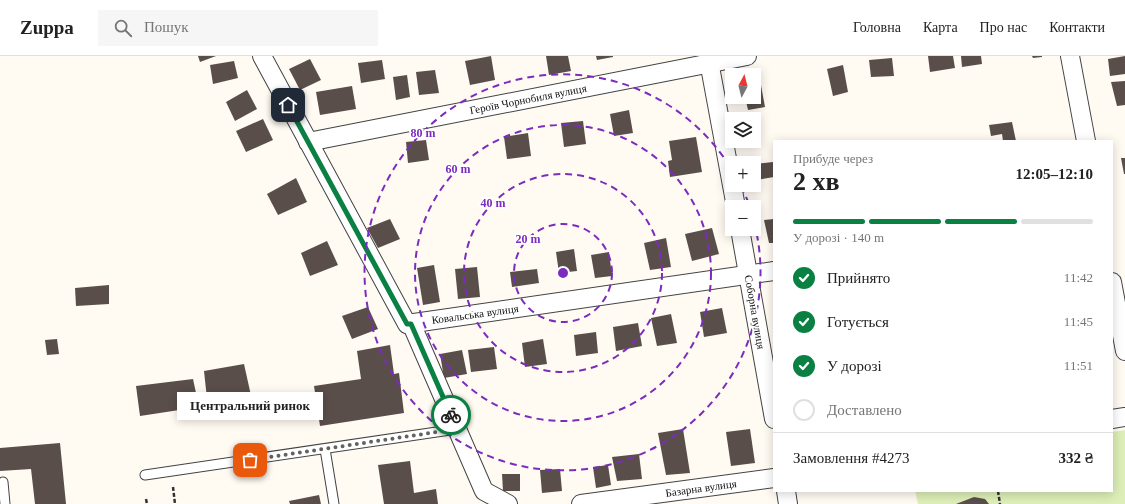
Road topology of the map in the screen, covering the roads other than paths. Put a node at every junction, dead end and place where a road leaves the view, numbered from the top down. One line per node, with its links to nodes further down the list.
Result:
1 (262, 56): 6 (street)
2 (747, 56): 4 (street, Героїв Чорнобиля вулиця)
3 (1070, 56): 5 (street)
4 (709, 60): 6 (street, Героїв Чорнобиля вулиця); 7 (street)
5 (1086, 140)
6 (308, 142): 13 (street)
7 (735, 200)
8 (741, 236): 10 (street, Соборна вулиця)
9 (773, 271): 10 (street, Ковальська вулиця)
10 (749, 276): 13 (street, Ковальська вулиця); 15 (street, Соборна вулиця)
11 (1113, 294): 12 (street)
12 (1115, 318): 14 (street)
13 (411, 324): 19 (street)
14 (1125, 351)
15 (769, 359): 16 (street, Соборна вулиця)
16 (773, 407)
17 (1125, 417): 18 (street)
18 (1113, 419)
19 (457, 429): 20 (lane); 27 (street)
20 (325, 449): 21 (lane); 26 (lane)
21 (145, 476)
22 (773, 478): 28 (street, Базарна вулиця)
23 (3, 482): 25 (lane)
24 (786, 492): 29 (street)
25 (5, 504)
26 (334, 504)
27 (508, 504)
28 (581, 504)
29 (788, 504)

